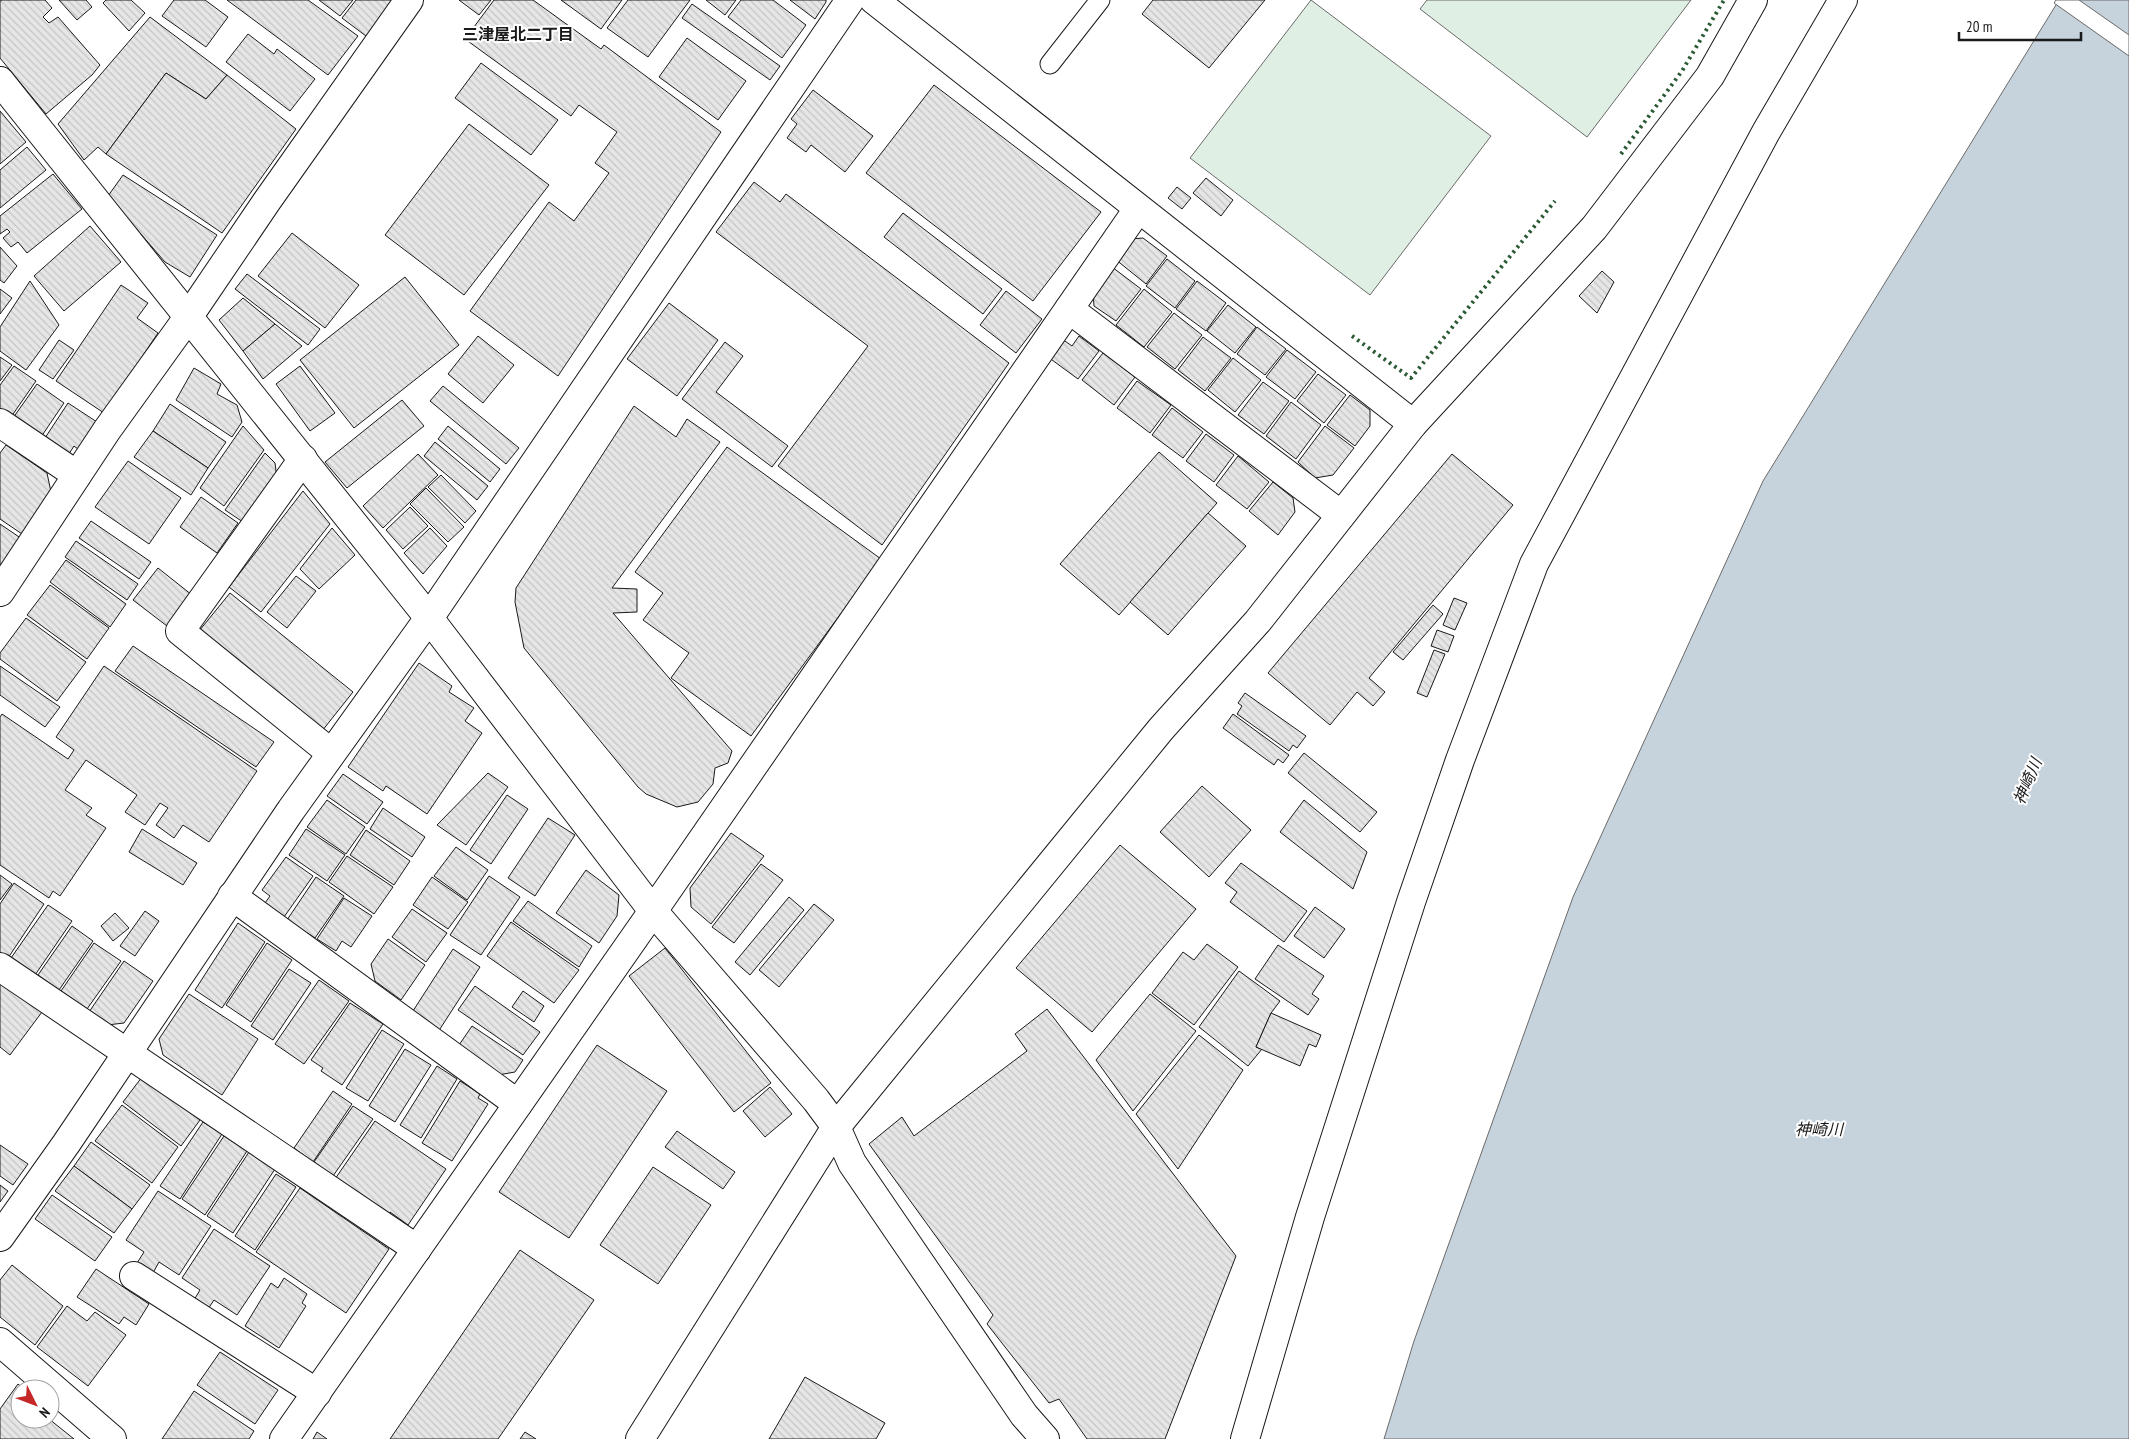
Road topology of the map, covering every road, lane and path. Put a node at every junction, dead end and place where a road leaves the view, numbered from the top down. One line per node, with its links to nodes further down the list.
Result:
1 (409, 0): 11 (street)
2 (850, 0): 18 (street)
3 (874, 0): 9 (street)
4 (1100, 0): 7 (lane)
5 (1753, 0): 13 (street)
6 (1844, 0): 35 (street)
7 (1050, 64)
8 (0, 81): 11 (street)
9 (1138, 209): 10 (street); 13 (street)
10 (1068, 309): 16 (street); 21 (street)
11 (189, 316): 14 (street); 15 (street)
12 (0, 423): 15 (street)
13 (1413, 424): 16 (street)
14 (303, 459): 18 (street); 19 (street)
15 (78, 475): 17 (street)
16 (1341, 515): 25 (street)
17 (0, 592)
18 (429, 618): 19 (street); 21 (street)
19 (331, 753): 20 (street)
20 (232, 896): 23 (street); 24 (street)
21 (653, 912): 24 (street); 25 (street)
22 (0, 967): 23 (street)
23 (126, 1053): 26 (street); 27 (street)
24 (518, 1104): 27 (street)
25 (836, 1127): 33 (street); 34 (street)
26 (0, 1237)
27 (417, 1249): 30 (street)
28 (134, 1276): 30 (street)
29 (0, 1342): 31 (street)
30 (317, 1393): 32 (street)
31 (112, 1439)
32 (284, 1439)
33 (640, 1439)
34 (1045, 1439)
35 (1245, 1439)

